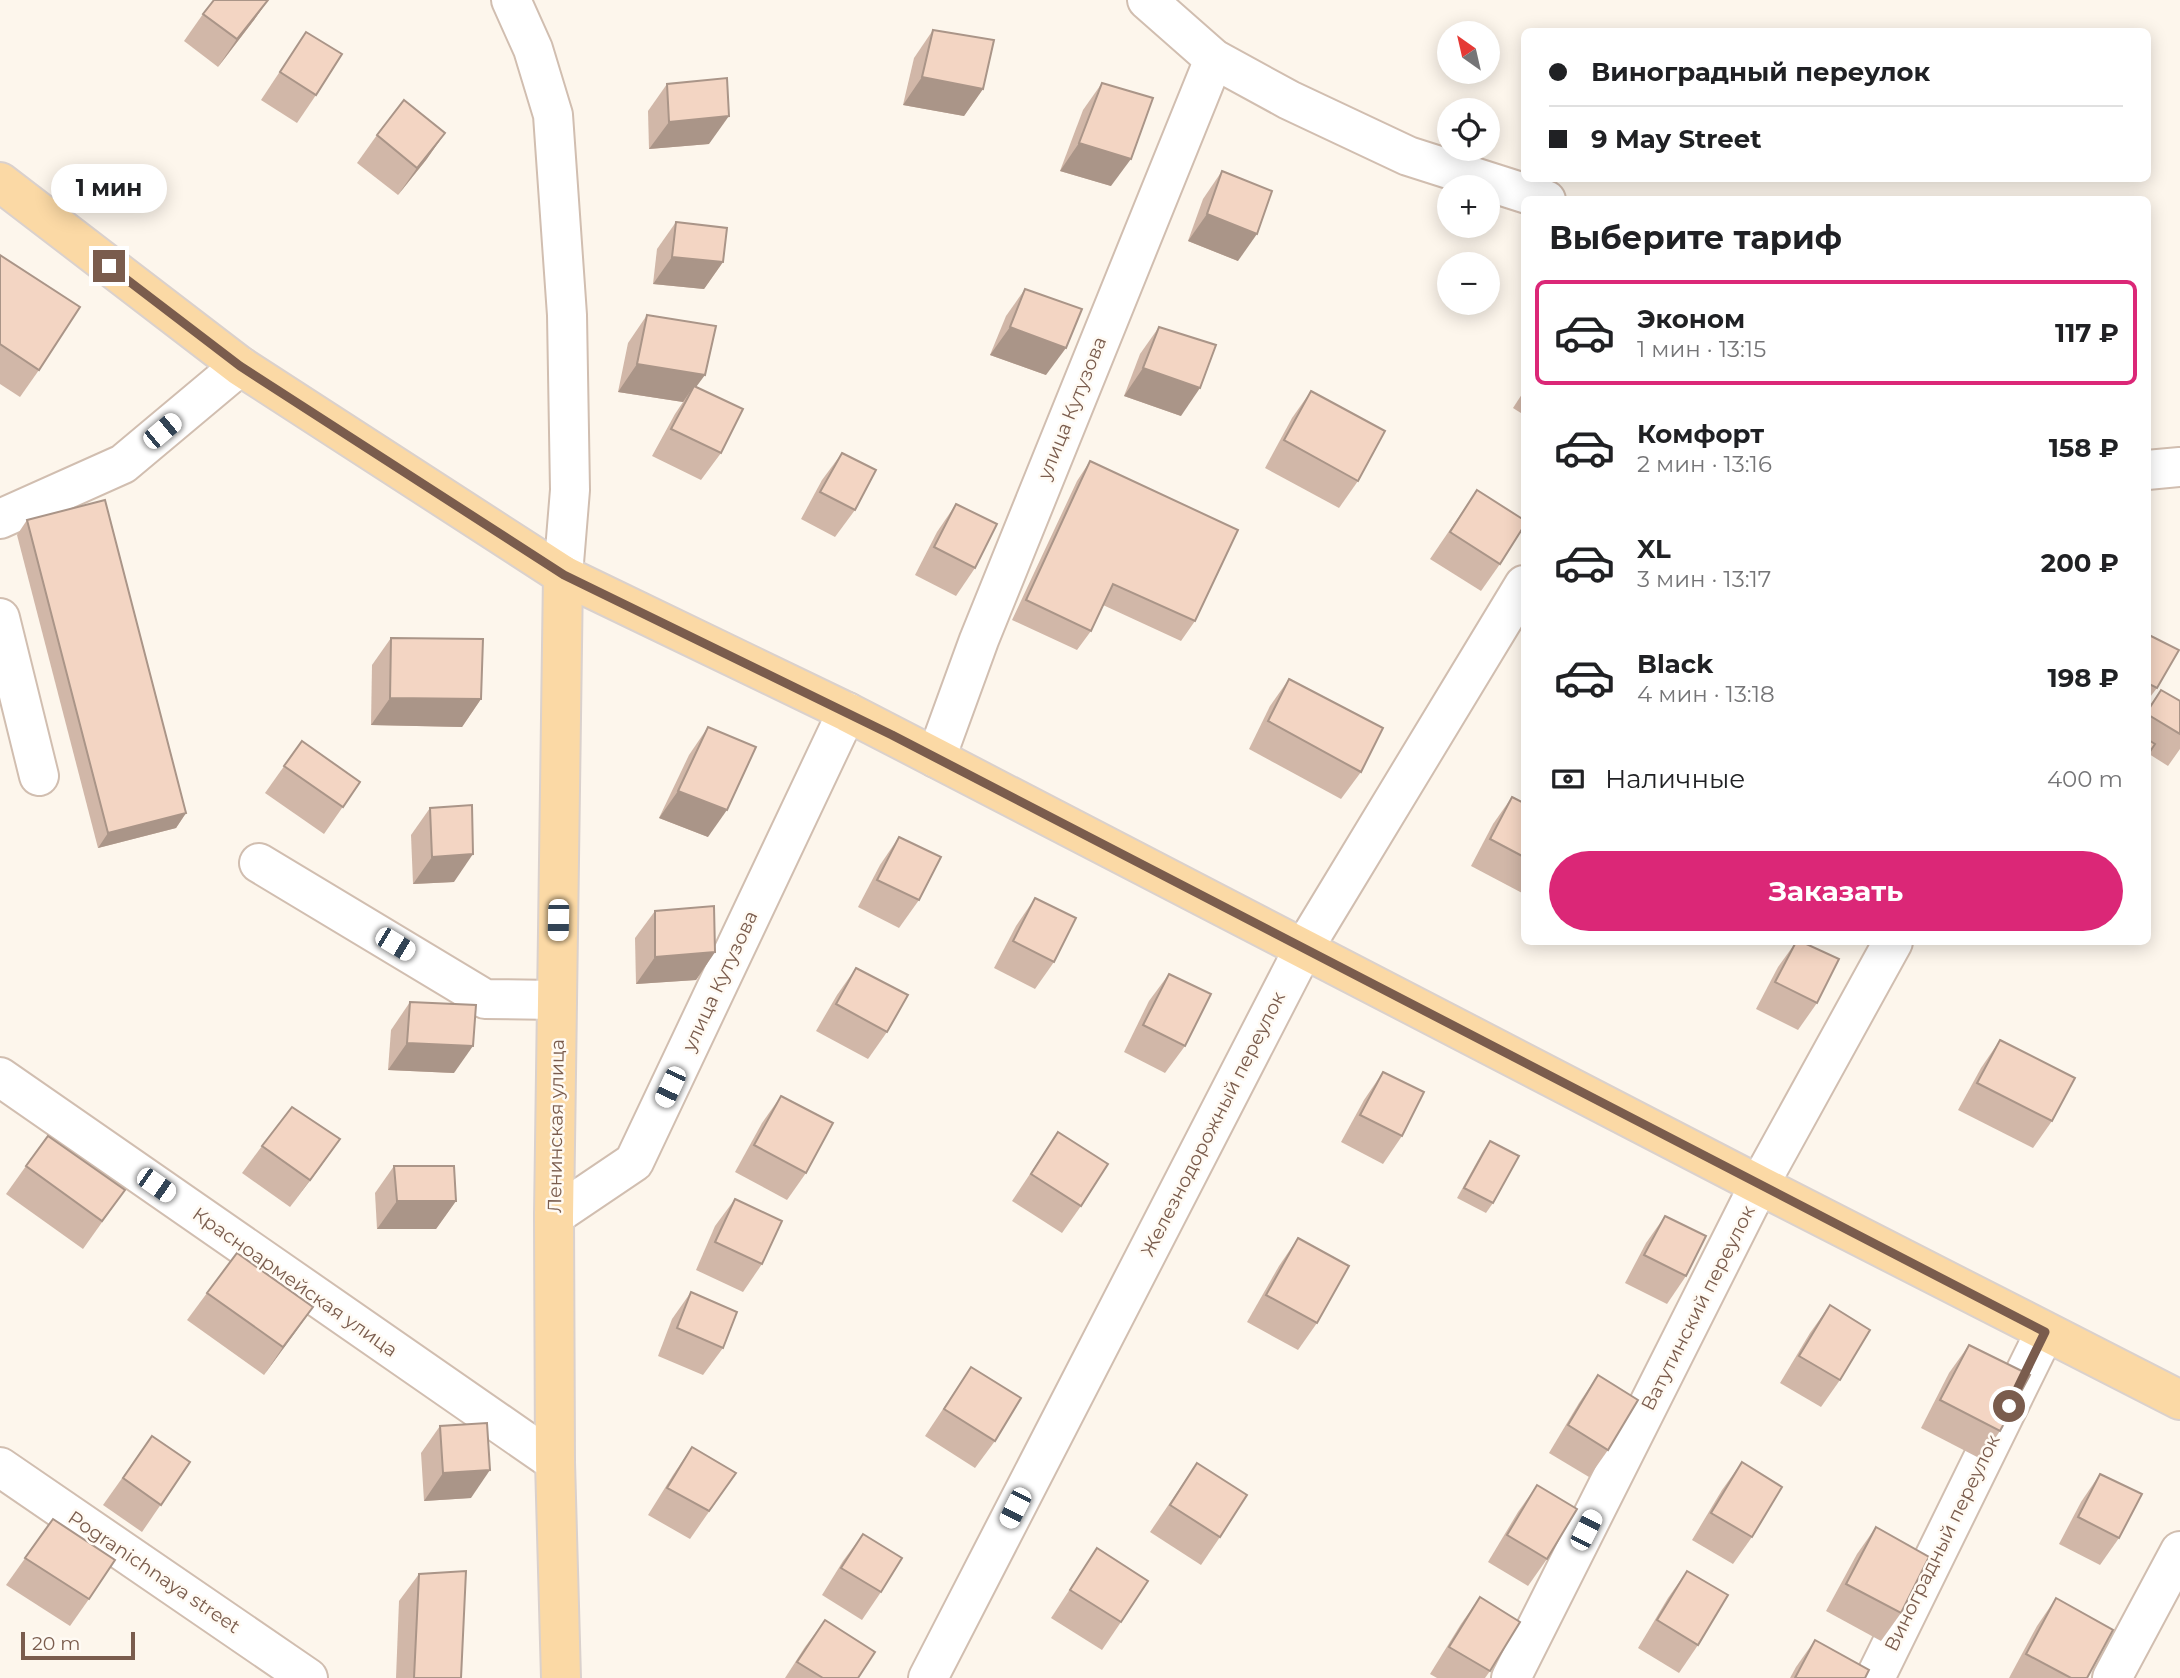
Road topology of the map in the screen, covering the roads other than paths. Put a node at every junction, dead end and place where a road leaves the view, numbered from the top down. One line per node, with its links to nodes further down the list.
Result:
1 (511, 0): 8 (street)
2 (1147, 0): 3 (street)
3 (1214, 59): 5 (street); 12 (street, улица Кутузова)
4 (0, 182): 6 (main road)
5 (1533, 196)
6 (240, 366): 7 (street); 8 (main road)
7 (0, 519)
8 (564, 575): 11 (main road); 17 (main road, Ленинская улица)
9 (1521, 590): 16 (street, Железнодорожный переулок)
10 (0, 618): 13 (street)
11 (847, 712): 12 (main road); 20 (street, улица Кутузова)
12 (936, 758): 16 (main road)
13 (39, 776)
14 (259, 863): 17 (street)
15 (1891, 945): 19 (street, Ватутинский переулок)
16 (1304, 948): 19 (main road); 28 (street, Железнодорожный переулок)
17 (557, 1000): 20 (main road, Ленинская улица)
18 (0, 1077): 23 (street, Красноармейская улица)
19 (1759, 1185): 21 (main road); 29 (street, Ватутинский переулок)
20 (554, 1216): 23 (main road, Ленинская улица)
21 (2045, 1332): 22 (main road); 30 (street, Виноградный переулок)
22 (2180, 1400)
23 (555, 1462): 27 (main road, Ленинская улица)
24 (0, 1467): 26 (street, Pogranichnaya street)
25 (2180, 1551): 31 (street)
26 (308, 1678)
27 (561, 1678)
28 (928, 1678)
29 (1511, 1678)
30 (1875, 1678)
31 (2112, 1678)

